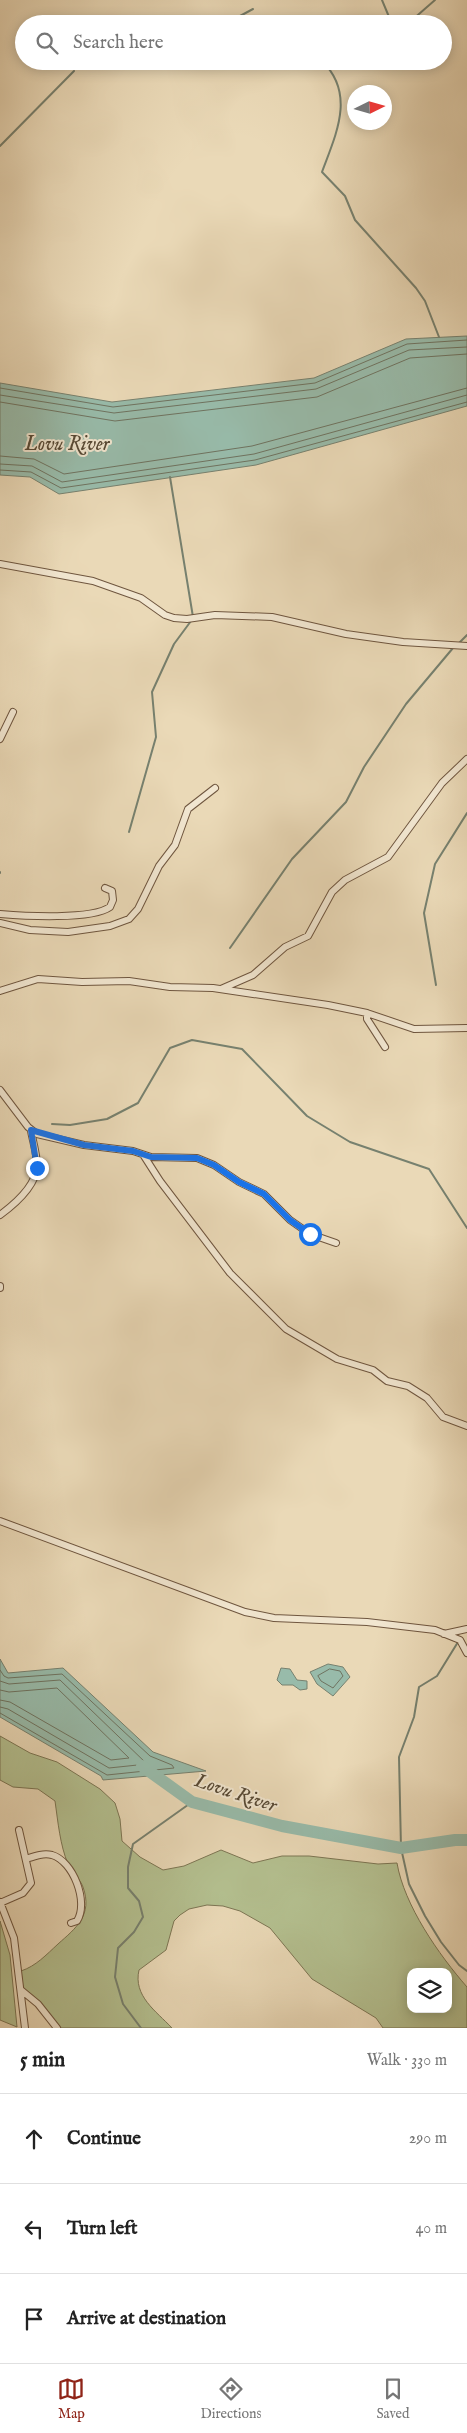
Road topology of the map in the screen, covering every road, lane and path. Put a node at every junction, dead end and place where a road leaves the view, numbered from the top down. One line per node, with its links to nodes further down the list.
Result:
1 (0, 564): 2 (street)
2 (467, 646)
3 (13, 712): 4 (street)
4 (0, 739)
5 (467, 759): 10 (street)
6 (215, 788): 9 (street)
7 (105, 888): 8 (street)
8 (0, 914)
9 (0, 923)
10 (221, 989): 11 (street); 12 (street)
11 (0, 991)
12 (367, 1013): 13 (street); 14 (street)
13 (467, 1028)
14 (385, 1047)
15 (0, 1090): 16 (street)
16 (31, 1130): 17 (street); 18 (street)
17 (144, 1156): 19 (street); 20 (street)
18 (0, 1215)
19 (336, 1243)
20 (467, 1426)
21 (0, 1521): 23 (street)
22 (467, 1629): 23 (street)
23 (444, 1634): 24 (street)
24 (467, 1653)
25 (19, 1830): 26 (street)
26 (26, 1859): 27 (street); 28 (street)
27 (0, 1902): 29 (street)
28 (70, 1923)
29 (21, 1990): 30 (street); 31 (street)
30 (25, 2028)
31 (57, 2028)

